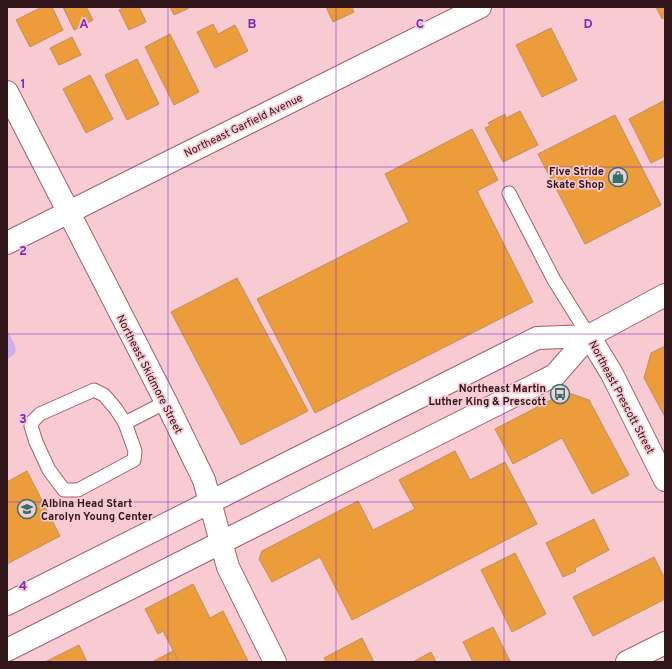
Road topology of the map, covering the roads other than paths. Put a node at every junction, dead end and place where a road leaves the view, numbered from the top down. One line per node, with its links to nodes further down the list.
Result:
1 (480, 7): 4 (main road, Northeast Garfield Avenue)
2 (7, 92): 4 (main road, Northeast Skidmore Street)
3 (509, 193): 7 (lane)
4 (68, 212): 5 (main road, Northeast Garfield Avenue); 8 (main road, Northeast Skidmore Street)
5 (7, 243)
6 (665, 295): 7 (main road)
7 (589, 336): 10 (main road, Northeast Prescott Street); 11 (main road); 12 (main road)
8 (166, 402): 9 (lane); 11 (main road, Northeast Skidmore Street)
9 (125, 423): 9 (lane)
10 (665, 480)
11 (210, 502): 12 (main road, Northeast Skidmore Street); 13 (main road)
12 (221, 542): 15 (main road); 16 (main road, Northeast Skidmore Street)
13 (7, 604)
14 (665, 643): 17 (main road)
15 (7, 650)
16 (275, 662)
17 (627, 662)

